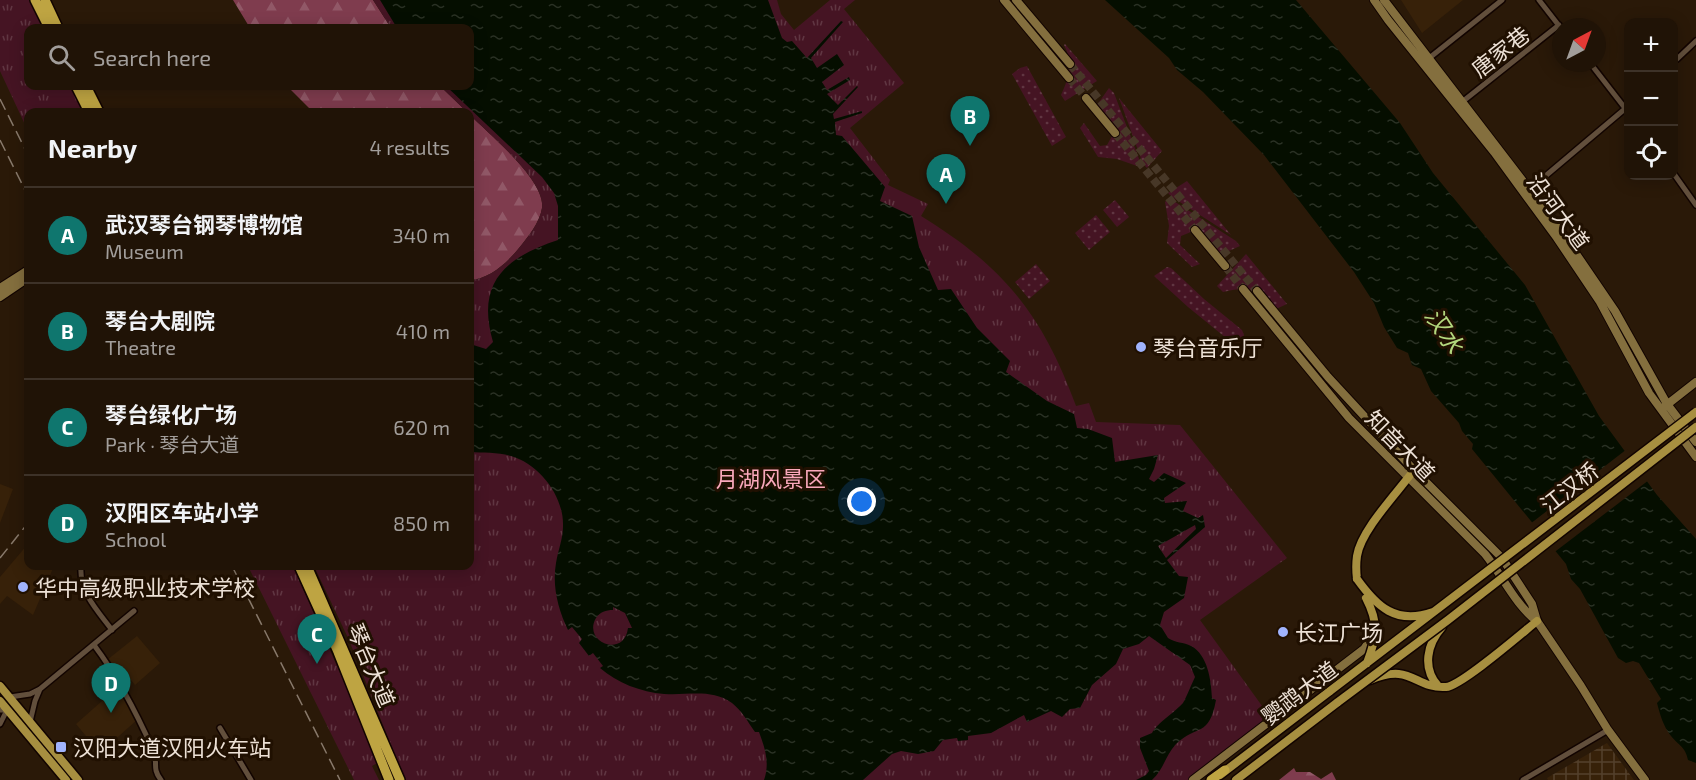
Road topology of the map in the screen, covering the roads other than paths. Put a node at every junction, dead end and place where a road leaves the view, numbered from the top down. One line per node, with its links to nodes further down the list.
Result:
1 (35, 0): 11 (highway)
2 (45, 0): 12 (highway)
3 (1004, 0): 19 (main road)
4 (1016, 0): 17 (main road)
5 (1390, 0): 9 (main road)
6 (1502, 0): 16 (street)
7 (1539, 0): 10 (street)
8 (1378, 1): 9 (main road, 沿河大道); 41 (main road, 沿河大道)
9 (1391, 11): 16 (main road, 沿河大道)
10 (1553, 18)
11 (47, 24)
12 (56, 24)
13 (1552, 33): 23 (street, 唐家巷)
14 (1696, 41): 15 (street)
15 (1678, 58)
16 (1428, 59): 23 (main road, 沿河大道)
17 (1070, 64)
18 (1597, 72): 24 (street)
19 (1069, 78)
20 (78, 90): 25 (highway)
21 (88, 90): 26 (highway)
22 (1086, 98): 28 (main road)
23 (1462, 102): 30 (main road, 沿河大道)
24 (1624, 106)
25 (87, 108)
26 (97, 108)
27 (1624, 112): 30 (street)
28 (1115, 133)
29 (1678, 180): 31 (street)
30 (1530, 189): 41 (main road, 沿河大道)
31 (1696, 205)
32 (1195, 230): 33 (main road)
33 (1224, 266)
34 (24, 273): 36 (main road)
35 (24, 281): 39 (main road)
36 (0, 288)
37 (1243, 289): 47 (main road, 知音大道)
38 (1257, 291): 46 (main road, 知音大道)
39 (0, 297)
40 (1696, 382): 41 (main road)
41 (1664, 407): 44 (main road, 沿河大道); 45 (main road, 沿河大道)
42 (1696, 412): 52 (main road, 江汉桥, bridge)
43 (1696, 427): 53 (main road, 江汉桥, bridge)
44 (1696, 442)
45 (1696, 457)
46 (1414, 470): 47 (main road); 57 (main road, 知音大道)
47 (1408, 478): 51 (main road); 57 (main road, 知音大道)
48 (81, 570): 59 (street)
49 (301, 570): 78 (highway, 琴台大道)
50 (310, 570): 79 (highway, 琴台大道)
51 (1357, 579): 54 (main road, bridge); 58 (main road, bridge)
52 (1464, 591): 54 (main road, 鹦鹉大道, bridge)
53 (1471, 602): 56 (main road, 鹦鹉大道, bridge)
54 (1439, 609): 61 (main road, 鹦鹉大道, bridge)
55 (134, 611): 59 (street)
56 (1448, 620): 62 (main road, 鹦鹉大道, bridge); 64 (main road, bridge)
57 (1537, 621): 64 (main road); 72 (main road, 知音大道)
58 (1376, 629): 61 (main road, bridge); 80 (main road)
59 (112, 630): 60 (street)
60 (94, 645): 65 (street); 76 (street)
61 (1367, 664): 73 (main road, 鹦鹉大道, bridge)
62 (1367, 681): 64 (main road); 83 (main road, 鹦鹉大道, bridge)
63 (0, 686): 66 (main road)
64 (1438, 686)
65 (40, 689): 66 (street); 69 (street)
66 (10, 697): 69 (main road)
67 (0, 701): 68 (main road)
68 (4, 710): 70 (street); 74 (main road)
69 (30, 722): 75 (main road)
70 (0, 724)
71 (220, 728): 77 (street)
72 (1608, 730): 84 (street); 85 (main road, 知音大道)
73 (1225, 771): 81 (highway); 82 (main road, 鹦鹉大道)
74 (66, 780)
75 (78, 780)
76 (161, 780)
77 (251, 780)
78 (389, 780)
79 (400, 780)
80 (1193, 780)
81 (1211, 780)
82 (1216, 780)
83 (1236, 780)
84 (1523, 780)
85 (1645, 780)

